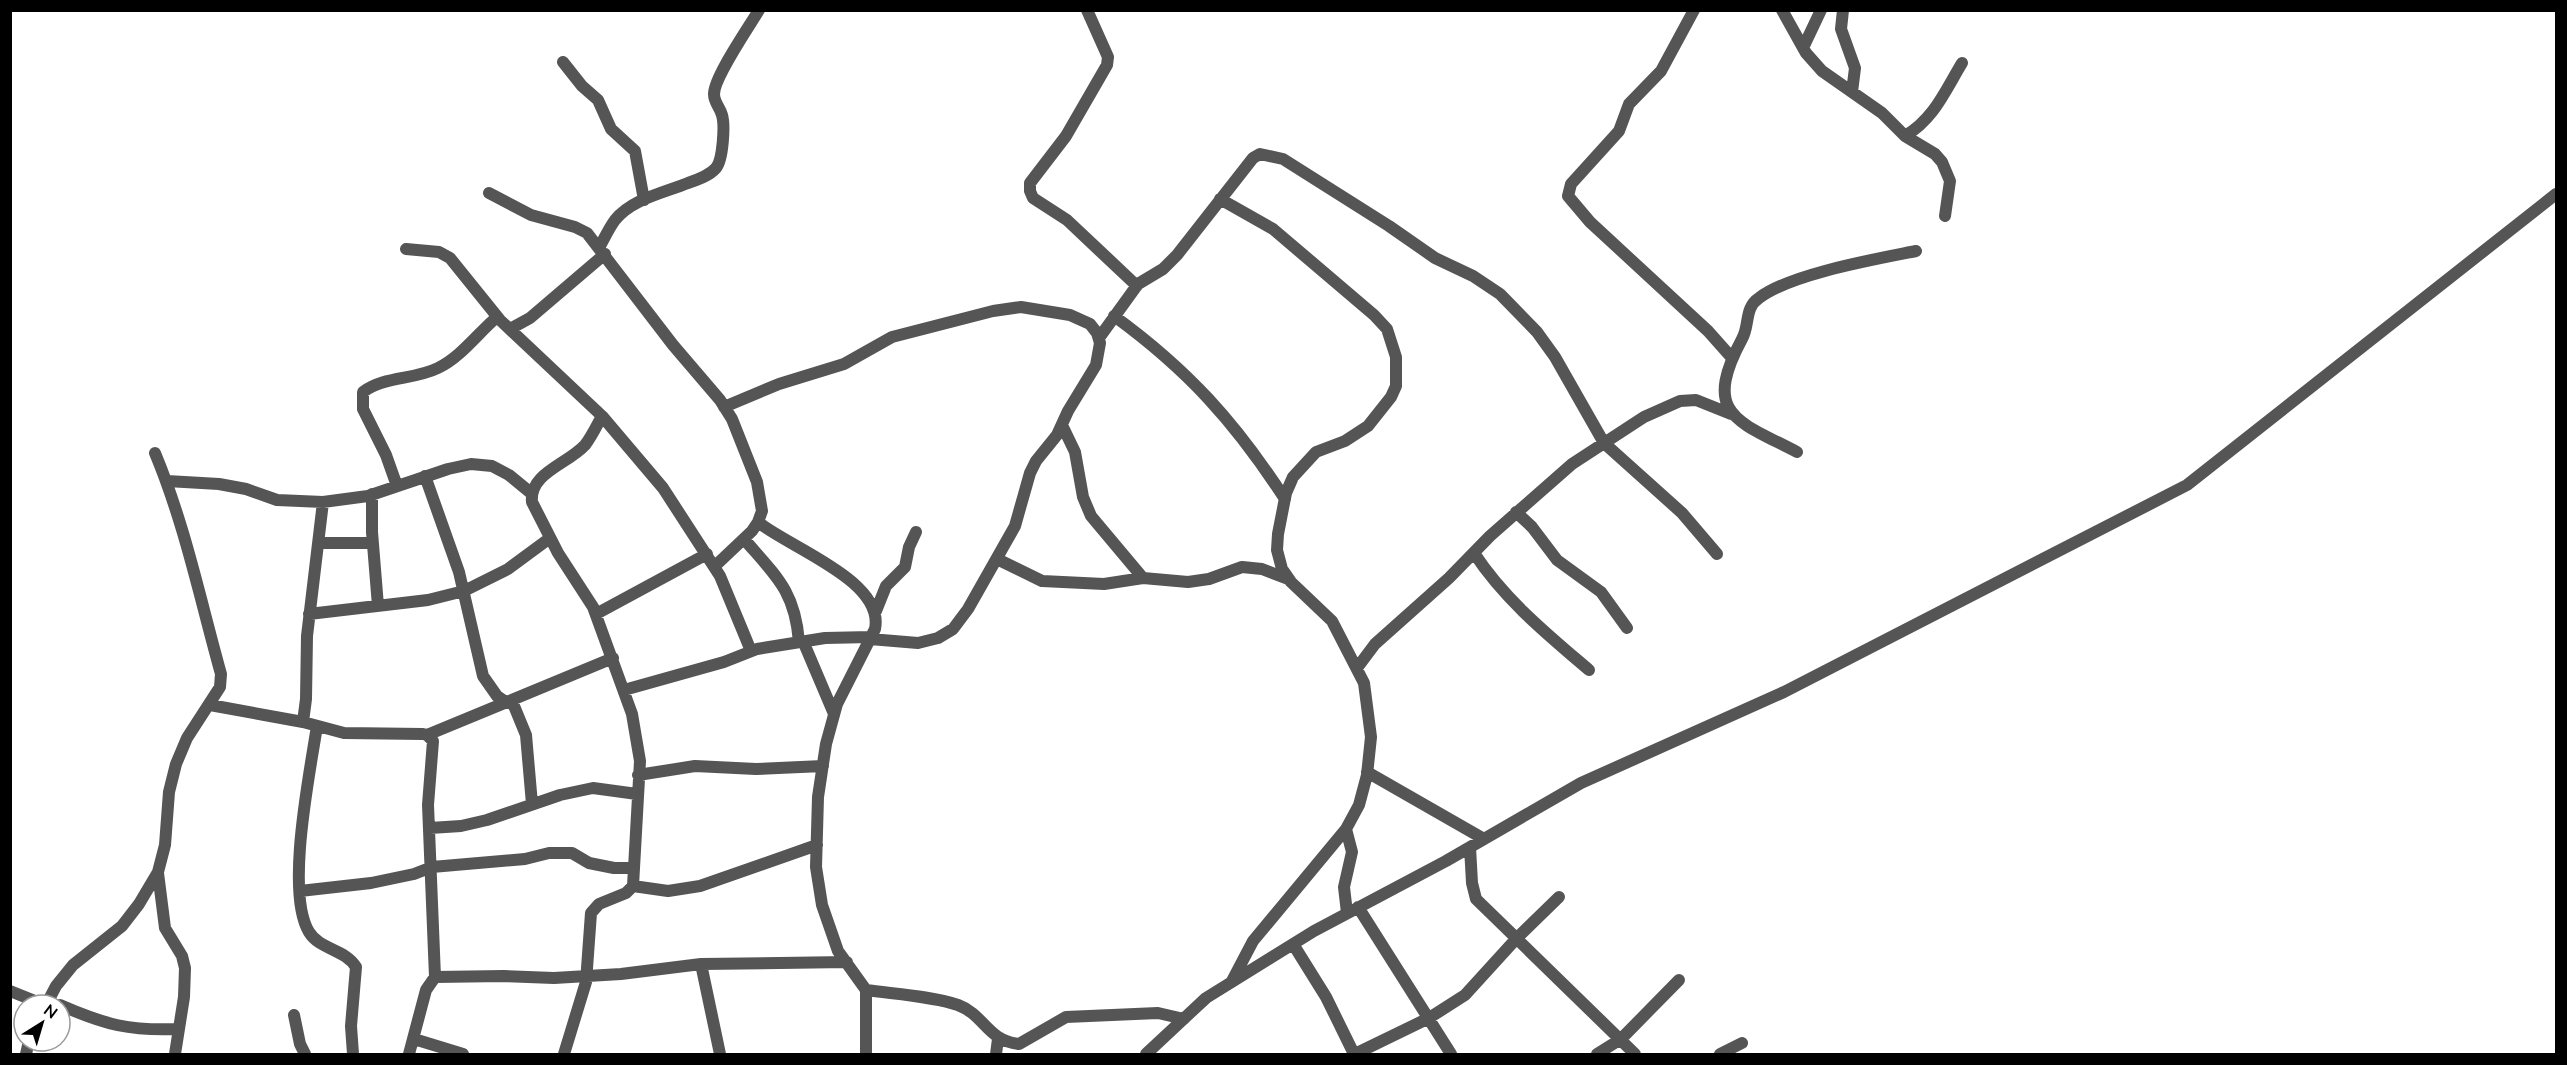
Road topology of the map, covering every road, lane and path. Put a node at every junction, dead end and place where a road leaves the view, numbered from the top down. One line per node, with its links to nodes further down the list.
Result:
1 (759, 10): 15 (street)
2 (1087, 10): 20 (street)
3 (1694, 10): 25 (street)
4 (1782, 10): 7 (street)
5 (1821, 10): 7 (street)
6 (1843, 10): 10 (street)
7 (1803, 48): 10 (street)
8 (563, 62): 15 (street)
9 (1962, 63): 11 (street)
10 (1852, 92): 11 (street)
11 (1905, 136): 16 (street)
12 (489, 193): 18 (street)
13 (2556, 194): 80 (street)
14 (1220, 199): 20 (street); 30 (street); 38 (street)
15 (644, 200): 18 (street)
16 (1945, 216)
17 (406, 249): 22 (street)
18 (602, 251): 23 (street); 26 (street)
19 (1916, 251): 25 (street)
20 (1137, 286): 21 (street)
21 (1114, 316): 24 (street); 38 (street)
22 (497, 317): 23 (street); 35 (street)
23 (510, 329): 28 (street)
24 (1099, 338): 26 (street); 29 (street)
25 (1732, 358): 27 (street)
26 (724, 407): 41 (street)
27 (1731, 414): 30 (street); 31 (street)
28 (602, 416): 36 (street); 48 (street)
29 (1062, 425): 50 (street); 52 (street)
30 (1604, 443): 40 (street); 49 (street)
31 (1797, 452)
32 (155, 453): 34 (street)
33 (425, 476): 35 (street); 36 (street); 54 (street)
34 (166, 481): 39 (street); 68 (street)
35 (397, 486): 37 (street)
36 (531, 493): 43 (street)
37 (372, 494): 39 (street); 46 (street)
38 (1285, 499): 53 (street)
39 (323, 502): 45 (street)
40 (1516, 512): 47 (street); 59 (street)
41 (758, 522): 44 (street); 56 (street)
42 (916, 532): 56 (street)
43 (550, 538): 54 (street); 58 (street)
44 (744, 539): 51 (street); 61 (street)
45 (319, 543): 46 (street); 57 (street)
46 (373, 543): 55 (street)
47 (1474, 553): 64 (street); 65 (street)
48 (707, 554): 51 (street); 58 (street)
49 (1717, 554)
50 (996, 559): 52 (street); 60 (street)
51 (715, 566): 62 (street)
52 (1143, 578): 53 (street)
53 (1288, 579): 64 (street)
54 (464, 591): 55 (street); 67 (street)
55 (378, 606): 57 (street)
56 (876, 611): 60 (street)
57 (309, 614): 70 (street)
58 (596, 614): 63 (street)
59 (1627, 628)
60 (871, 638): 61 (street); 69 (street)
61 (801, 642): 62 (street); 69 (street)
62 (751, 651): 66 (street)
63 (613, 658): 66 (street); 67 (street)
64 (1357, 668): 74 (street)
65 (1589, 670)
66 (624, 690): 75 (street)
67 (509, 702): 72 (street); 77 (street)
68 (210, 705): 70 (street); 85 (street)
69 (834, 714): 73 (street)
70 (303, 722): 71 (street)
71 (318, 726): 72 (street); 87 (street)
72 (427, 735): 78 (street)
73 (823, 766): 75 (street); 81 (street)
74 (1368, 772): 79 (street); 80 (street)
75 (638, 775): 76 (street)
76 (637, 794): 77 (street); 84 (street)
77 (532, 804): 78 (street)
78 (430, 828): 83 (street)
79 (1346, 829): 89 (street); 97 (street)
80 (1484, 839): 82 (street)
81 (817, 845): 86 (street); 92 (street)
82 (1470, 847): 89 (street); 90 (street)
83 (432, 867): 84 (street); 87 (street); 95 (street)
84 (634, 868): 86 (street)
85 (158, 872): 99 (street); 104 (street)
86 (633, 886): 94 (street)
87 (300, 891): 111 (street)
88 (1559, 897): 90 (street)
89 (1353, 910): 91 (street); 102 (street)
90 (1516, 939): 102 (street); 107 (street)
91 (1293, 944): 97 (street); 119 (street)
92 (847, 962): 93 (street); 98 (street)
93 (701, 964): 94 (street); 115 (street)
94 (586, 976): 95 (street); 114 (street)
95 (435, 977): 105 (street)
96 (1679, 980): 107 (street)
97 (1230, 983): 103 (street)
98 (866, 990): 106 (street); 116 (street)
99 (58, 993)
100 (72, 1011): 104 (street)
101 (294, 1015): 110 (street)
102 (1429, 1018): 119 (street); 120 (street)
103 (1184, 1019): 106 (street); 118 (street)
104 (179, 1029): 109 (street)
105 (414, 1039): 112 (street); 113 (street)
106 (998, 1039): 117 (street)
107 (1621, 1039): 121 (street); 122 (street)
108 (1742, 1043): 123 (street)
109 (175, 1054)
110 (305, 1054)
111 (353, 1054)
112 (409, 1054)
113 (463, 1054)
114 (564, 1054)
115 (720, 1054)
116 (866, 1054)
117 (996, 1054)
118 (1146, 1054)
119 (1355, 1054)
120 (1451, 1054)
121 (1597, 1054)
122 (1635, 1054)
123 (1720, 1054)

